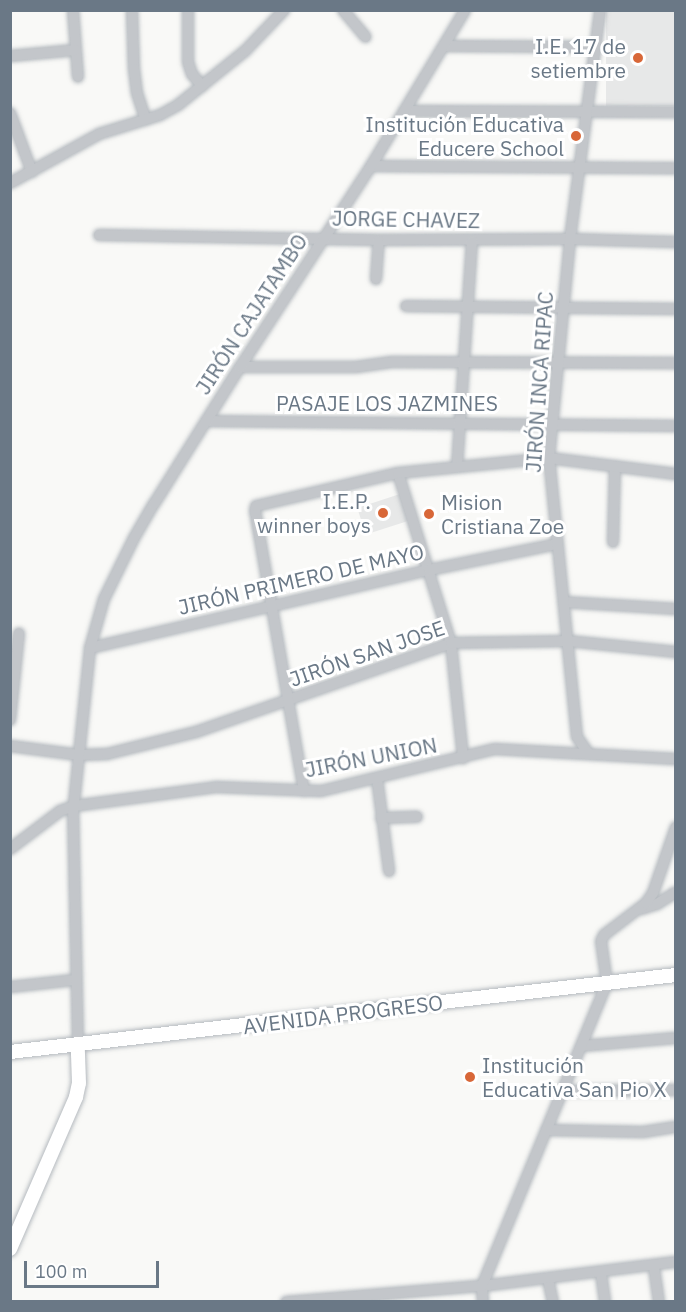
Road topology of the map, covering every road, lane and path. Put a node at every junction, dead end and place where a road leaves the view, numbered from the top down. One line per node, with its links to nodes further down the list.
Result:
1 (73, 10): 11 (street)
2 (132, 10): 19 (street)
3 (188, 10): 14 (street)
4 (343, 10): 8 (street)
5 (465, 10): 9 (street, JIRÓN CAJATAMBO)
6 (600, 10): 10 (street, JIRÓN INCA RIPAC)
7 (278, 12): 14 (street)
8 (366, 37)
9 (445, 46): 10 (street); 15 (street, JIRÓN CAJATAMBO)
10 (595, 47): 16 (street, JIRÓN INCA RIPAC)
11 (76, 50): 12 (street); 13 (street)
12 (10, 56)
13 (78, 77)
14 (202, 86): 19 (street)
15 (404, 111): 16 (street); 20 (street, JIRÓN CAJATAMBO)
16 (587, 112): 17 (street); 21 (street, JIRÓN INCA RIPAC)
17 (675, 112)
18 (10, 113): 23 (street)
19 (146, 120): 23 (street)
20 (371, 166): 21 (street); 26 (street, JIRÓN CAJATAMBO)
21 (580, 168): 22 (street); 27 (street, JIRÓN INCA RIPAC)
22 (675, 168)
23 (32, 172): 24 (street)
24 (10, 183)
25 (99, 235): 26 (street, JORGE CHAVEZ)
26 (323, 237): 28 (street, JORGE CHAVEZ); 39 (street, JIRÓN CAJATAMBO)
27 (570, 239): 29 (street, JORGE CHAVEZ); 30 (street, JORGE CHAVEZ); 34 (street, JIRÓN INCA RIPAC)
28 (379, 240): 29 (street, JORGE CHAVEZ); 31 (street)
29 (472, 241): 33 (street)
30 (675, 242)
31 (376, 279)
32 (406, 306): 33 (street)
33 (467, 308): 34 (street); 37 (street)
34 (564, 308): 35 (street); 36 (street, JIRÓN INCA RIPAC)
35 (675, 309)
36 (557, 361): 37 (street); 38 (street); 42 (street, JIRÓN INCA RIPAC)
37 (463, 362): 39 (street); 41 (street)
38 (675, 363)
39 (240, 367): 40 (street, JIRÓN CAJATAMBO)
40 (206, 421): 41 (street, PASAJE LOS JAZMINES); 58 (street, JIRÓN CAJATAMBO)
41 (459, 423): 42 (street, PASAJE LOS JAZMINES); 46 (street)
42 (552, 424): 43 (street, PASAJE LOS JAZMINES); 44 (street, JIRÓN INCA RIPAC)
43 (675, 426)
44 (549, 458): 45 (street); 46 (street); 50 (street, JIRÓN INCA RIPAC)
45 (615, 466): 48 (street); 49 (street)
46 (457, 467): 47 (street)
47 (398, 472): 51 (street); 53 (street)
48 (675, 474)
49 (613, 542)
50 (556, 544): 51 (street, JIRÓN PRIMERO DE MAYO); 52 (street, JIRÓN INCA RIPAC)
51 (429, 570): 53 (street, JIRÓN PRIMERO DE MAYO); 57 (street)
52 (564, 602): 54 (street); 56 (street, JIRÓN INCA RIPAC)
53 (272, 606): 58 (street, JIRÓN PRIMERO DE MAYO); 61 (street)
54 (675, 609)
55 (19, 633): 60 (street)
56 (568, 641): 57 (street, JIRÓN SAN JOSE); 59 (street, JIRÓN SAN JOSE); 64 (street, JIRÓN INCA RIPAC)
57 (451, 643): 61 (street, JIRÓN SAN JOSE); 66 (street)
58 (90, 648): 65 (street, JIRÓN CAJATAMBO)
59 (675, 652)
60 (12, 688): 62 (street)
61 (287, 701): 65 (street, JIRÓN SAN JOSE); 69 (street)
62 (10, 720)
63 (10, 746): 65 (street, JIRÓN SAN JOSE)
64 (589, 754): 66 (street, JIRÓN UNION); 67 (street, JIRÓN UNION)
65 (79, 755): 70 (street, JIRÓN CAJATAMBO)
66 (464, 758): 68 (street, JIRÓN UNION)
67 (675, 759)
68 (376, 778): 69 (street, JIRÓN UNION); 72 (street)
69 (304, 791): 70 (street, JIRÓN UNION)
70 (74, 806): 74 (street); 79 (street, JIRÓN CAJATAMBO)
71 (417, 817): 72 (street)
72 (381, 818): 75 (street)
73 (675, 827): 77 (street)
74 (10, 849)
75 (389, 871)
76 (675, 892): 77 (street)
77 (640, 909): 80 (street)
78 (675, 975): 80 (street, AVENIDA PROGRESO)
79 (75, 980): 81 (street); 83 (street, JIRÓN CAJATAMBO)
80 (607, 983): 83 (street, AVENIDA PROGRESO); 84 (street)
81 (10, 987)
82 (675, 1038): 84 (street)
83 (78, 1045): 85 (street, AVENIDA PROGRESO); 90 (street)
84 (581, 1046): 87 (street)
85 (10, 1052)
86 (675, 1090): 87 (street)
87 (562, 1091): 89 (street)
88 (675, 1127): 89 (street)
89 (546, 1130): 95 (street)
90 (10, 1249)
91 (675, 1262): 92 (street)
92 (654, 1267): 93 (street); 102 (street)
93 (601, 1273): 94 (street); 101 (street)
94 (548, 1279): 95 (street); 100 (street)
95 (482, 1286): 96 (street); 99 (street)
96 (425, 1297): 97 (street)
97 (368, 1299): 98 (street)
98 (286, 1302)
99 (483, 1302)
100 (553, 1302)
101 (605, 1302)
102 (659, 1302)

